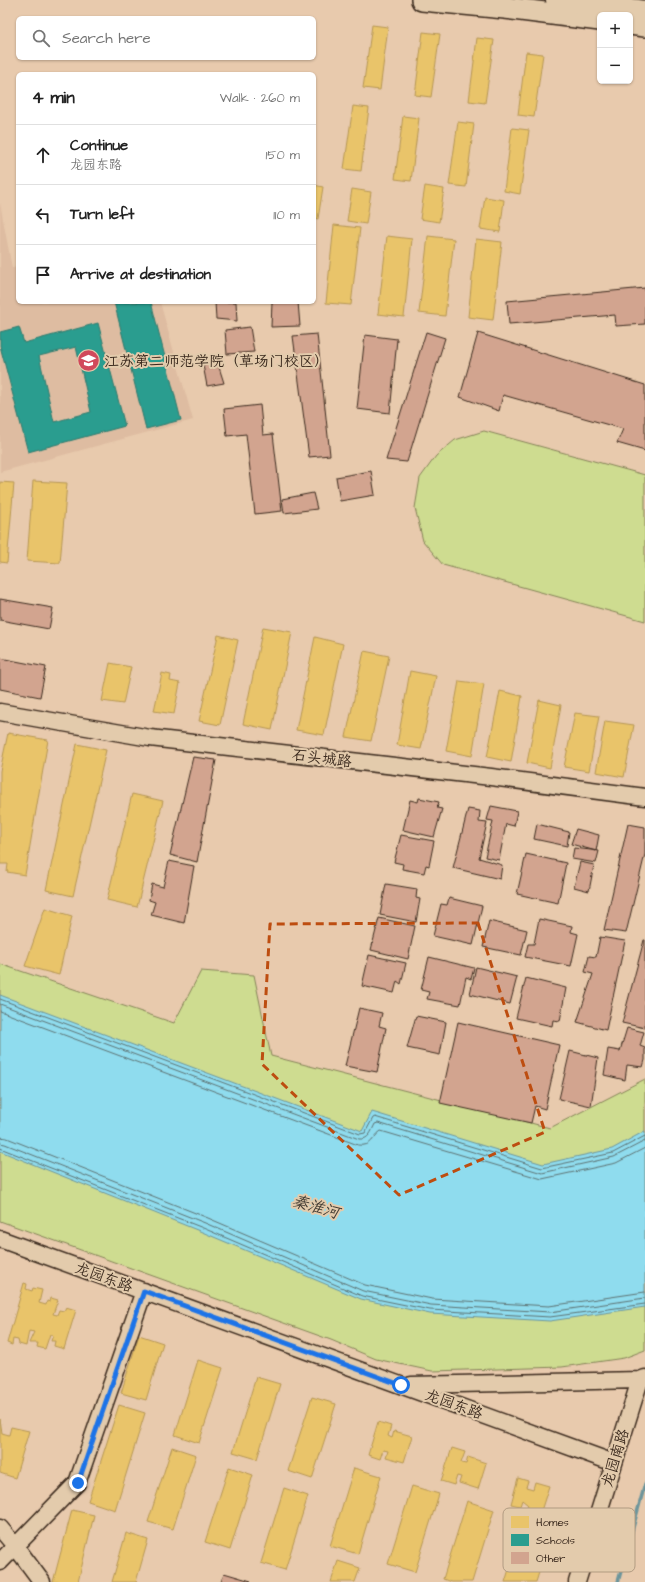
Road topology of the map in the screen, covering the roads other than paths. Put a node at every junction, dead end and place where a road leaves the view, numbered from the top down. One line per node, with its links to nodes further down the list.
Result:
1 (422, 0): 4 (main road)
2 (557, 0): 3 (highway)
3 (645, 12)
4 (597, 20)
5 (633, 24): 6 (main road)
6 (645, 26)
7 (0, 712): 8 (street, 石头城路)
8 (645, 797)
9 (0, 1239): 10 (street, 龙园东路)
10 (144, 1291): 12 (street, 龙园东路); 16 (street)
11 (642, 1379): 12 (street); 13 (street, 龙园南路)
12 (401, 1385): 13 (street, 龙园东路)
13 (614, 1463): 14 (street, 龙园南路)
14 (600, 1508)
15 (0, 1528): 16 (street)
16 (16, 1547): 17 (street); 19 (street)
17 (0, 1562)
18 (580, 1572): 20 (street, 龙园南路)
19 (42, 1582)
20 (577, 1582)

